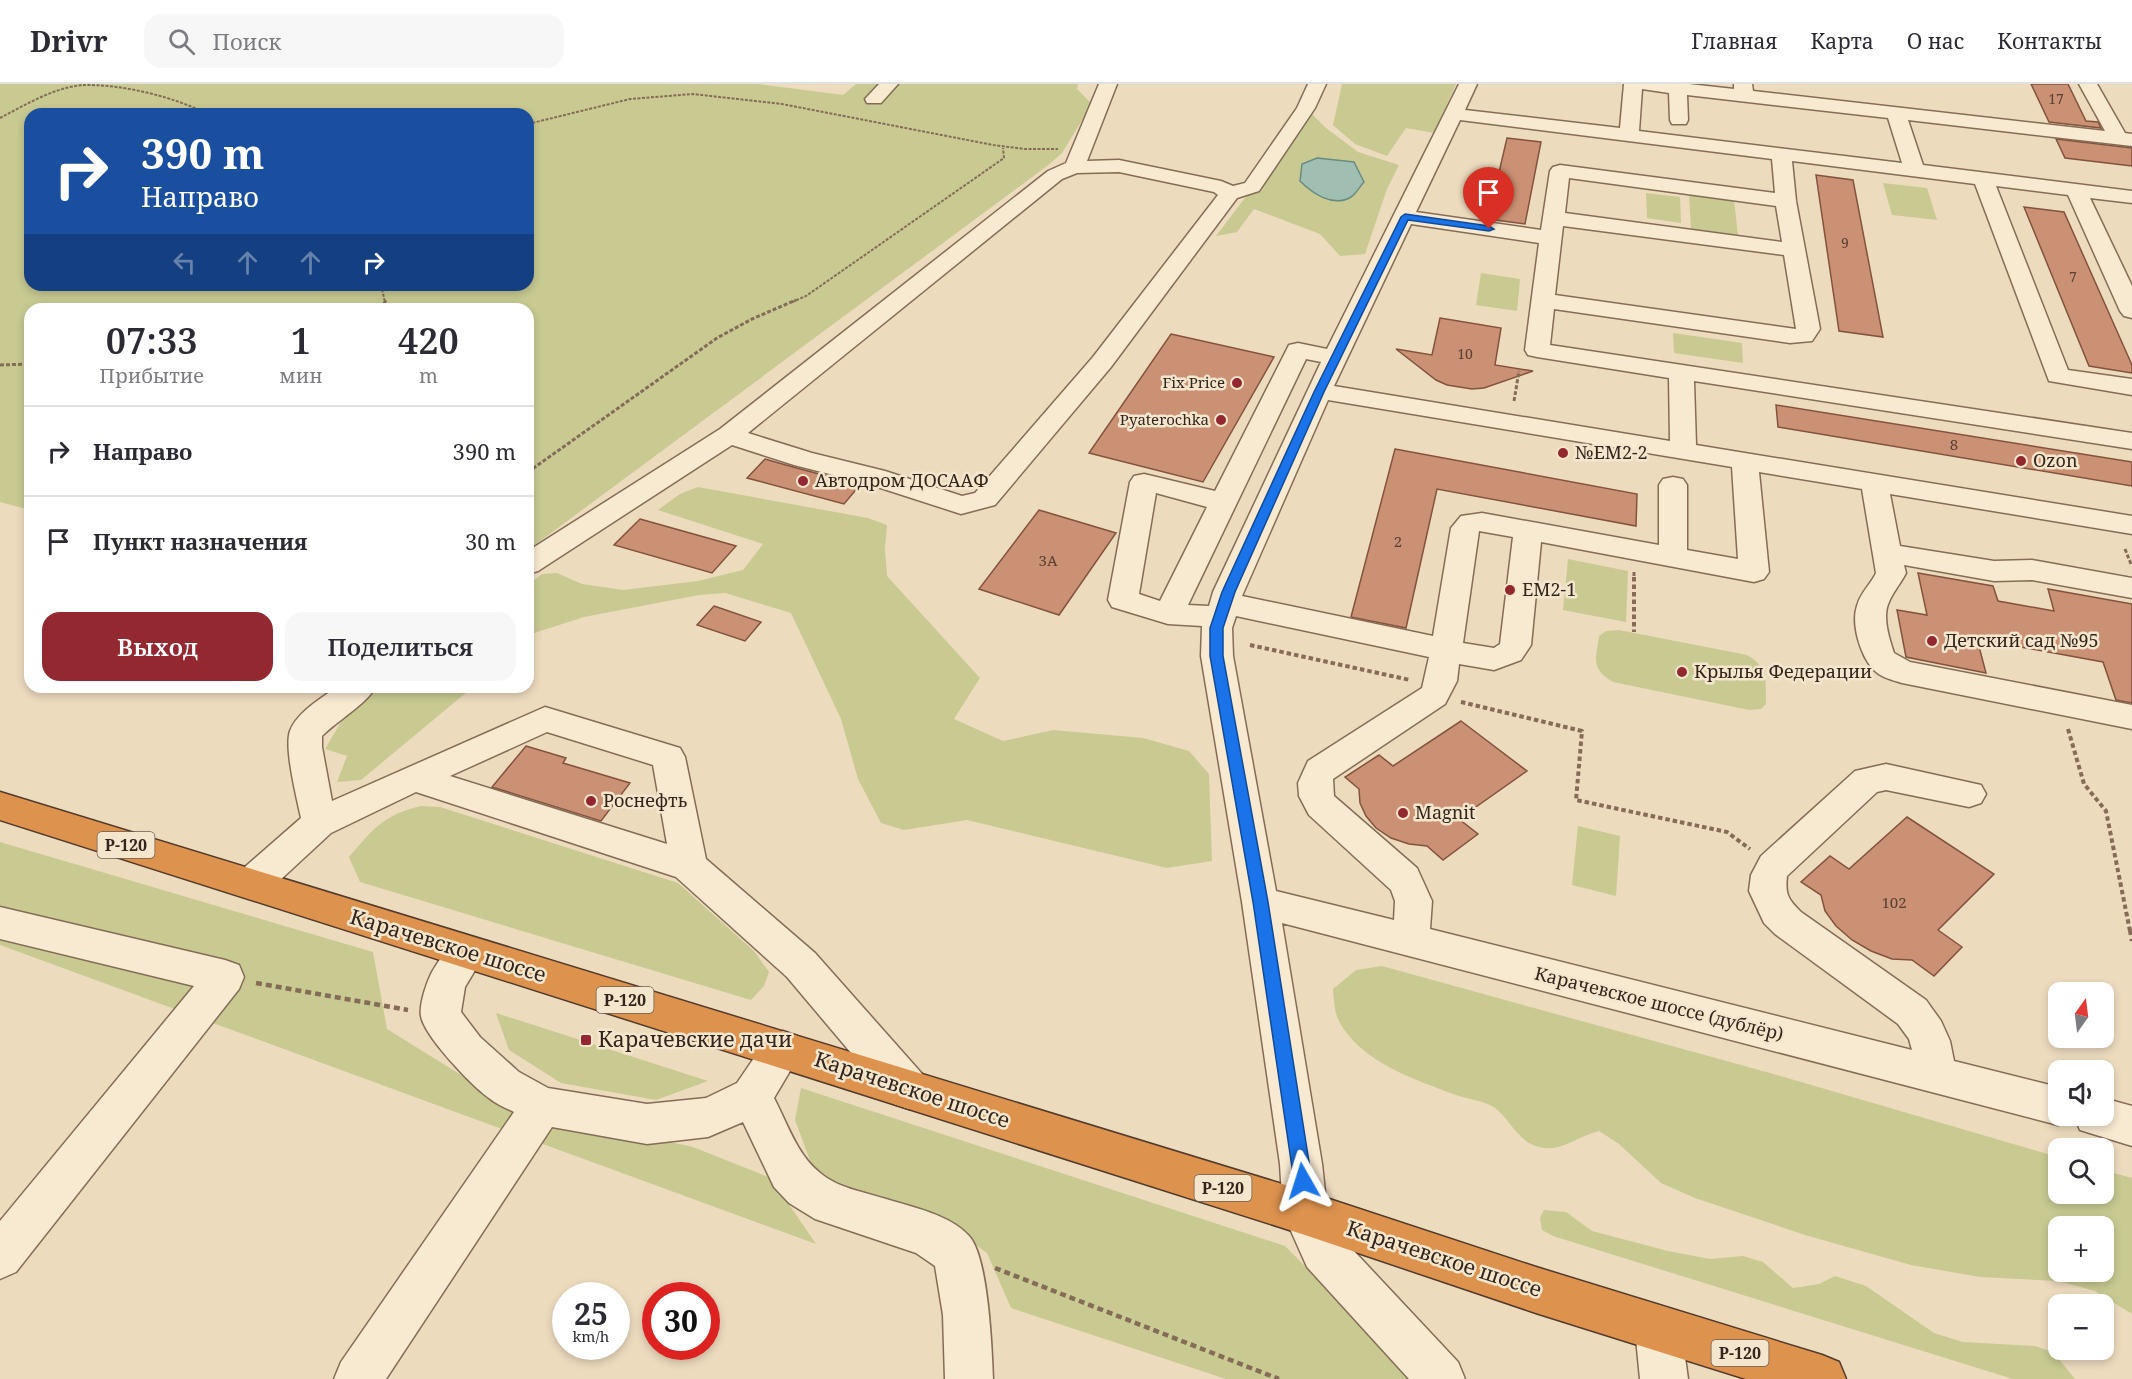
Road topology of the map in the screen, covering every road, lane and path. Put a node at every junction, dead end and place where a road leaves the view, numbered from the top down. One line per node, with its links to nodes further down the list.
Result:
1 (82, 84): 12 (path); 16 (path)
2 (889, 84): 11 (street)
3 (1108, 84): 29 (street)
4 (1317, 84): 33 (street)
5 (1468, 84): 15 (street)
6 (1633, 84): 17 (street)
7 (1642, 84): 9 (street)
8 (2088, 84): 18 (street)
9 (1678, 88): 10 (street); 17 (street)
10 (1743, 90): 14 (street)
11 (874, 99)
12 (198, 108)
13 (1608, 112): 17 (street)
14 (1896, 113): 23 (street); 25 (street)
15 (1455, 114): 22 (street); 36 (street)
16 (0, 118)
17 (1655, 118): 21 (street); 22 (street)
18 (2108, 120): 19 (street); 23 (street)
19 (2132, 122)
20 (534, 123): 26 (path)
21 (1702, 123)
22 (1629, 136): 28 (street)
23 (2125, 139)
24 (1884, 145): 25 (street)
25 (1907, 147): 27 (street); 30 (street)
26 (1003, 148): 29 (path); 55 (path)
27 (1930, 150)
28 (1781, 154): 30 (street); 35 (street)
29 (1078, 157): 33 (street); 51 (street)
30 (1914, 170): 31 (street)
31 (1983, 179): 32 (street); 48 (street)
32 (2076, 190): 34 (street); 38 (street)
33 (1230, 194): 51 (street)
34 (2132, 197)
35 (1786, 201): 37 (street); 40 (street)
36 (1405, 217): 37 (street); 43 (street)
37 (1553, 228): 40 (street); 41 (street)
38 (2099, 240): 39 (street); 42 (street)
39 (2121, 242)
40 (1794, 250): 41 (street)
41 (1543, 300): 47 (street)
42 (2132, 311)
43 (1336, 358): 49 (street); 58 (street)
44 (24, 364): 45 (path)
45 (0, 365)
46 (1519, 370): 50 (path)
47 (1681, 373): 52 (street); 53 (street)
48 (2132, 387)
49 (1319, 392): 53 (street); 59 (street)
50 (1514, 401)
51 (729, 435): 65 (street)
52 (2132, 441)
53 (1683, 451): 54 (street)
54 (1745, 461): 56 (street); 64 (street)
55 (534, 468)
56 (1874, 483): 61 (street); 63 (street)
57 (1673, 485): 64 (street)
58 (1224, 498): 59 (street); 69 (street); 69 (street)
59 (1267, 505): 68 (street)
60 (1528, 531): 62 (street); 72 (street); 72 (street)
61 (2128, 537): 66 (path)
62 (1635, 550): 64 (street); 70 (path)
63 (1888, 553): 67 (street); 75 (street)
64 (1673, 557)
65 (534, 560)
66 (2132, 567)
67 (2132, 588)
68 (1222, 610): 69 (street); 72 (street); 84 (street)
69 (1168, 614)
70 (1634, 632)
71 (1250, 645): 73 (path)
72 (1446, 650): 73 (street)
73 (1438, 692): 82 (path); 86 (street)
74 (352, 693): 80 (street)
75 (2060, 703): 76 (street); 87 (path)
76 (2132, 717)
77 (414, 778): 80 (street); 81 (street); 81 (street)
78 (1969, 794): 82 (street)
79 (0, 806): 83 (highway, Карачевское шоссе / Р-120)
80 (319, 823): 83 (street)
81 (689, 866): 93 (street)
82 (1774, 866): 92 (street)
83 (251, 885): 88 (highway, Карачевское шоссе / Р-120)
84 (1260, 902): 86 (street, Карачевское шоссе (дублёр)); 99 (street)
85 (0, 923): 89 (street)
86 (1410, 940): 92 (street, Карачевское шоссе (дублёр))
87 (2132, 940)
88 (467, 952): 90 (street); 91 (highway, Карачевское шоссе / Р-120)
89 (225, 977): 90 (path); 101 (street)
90 (441, 1016): 96 (street)
91 (783, 1049): 93 (highway, Карачевское шоссе / Р-120); 94 (street)
92 (1936, 1075): 95 (street, Карачевское шоссе (дублёр))
93 (909, 1090): 99 (highway, Карачевское шоссе / Р-120)
94 (752, 1097): 96 (street); 100 (street)
95 (2048, 1103)
96 (542, 1106): 103 (street)
97 (2114, 1121): 98 (street)
98 (2132, 1126)
99 (1305, 1213): 102 (highway, Карачевское шоссе / Р-120); 106 (street)
100 (954, 1252): 104 (street); 105 (path)
101 (0, 1256)
102 (1658, 1328): 107 (street); 108 (highway, Карачевское шоссе / Р-120)
103 (358, 1379)
104 (969, 1379)
105 (1279, 1379)
106 (1441, 1379)
107 (1664, 1379)
108 (1822, 1379)

